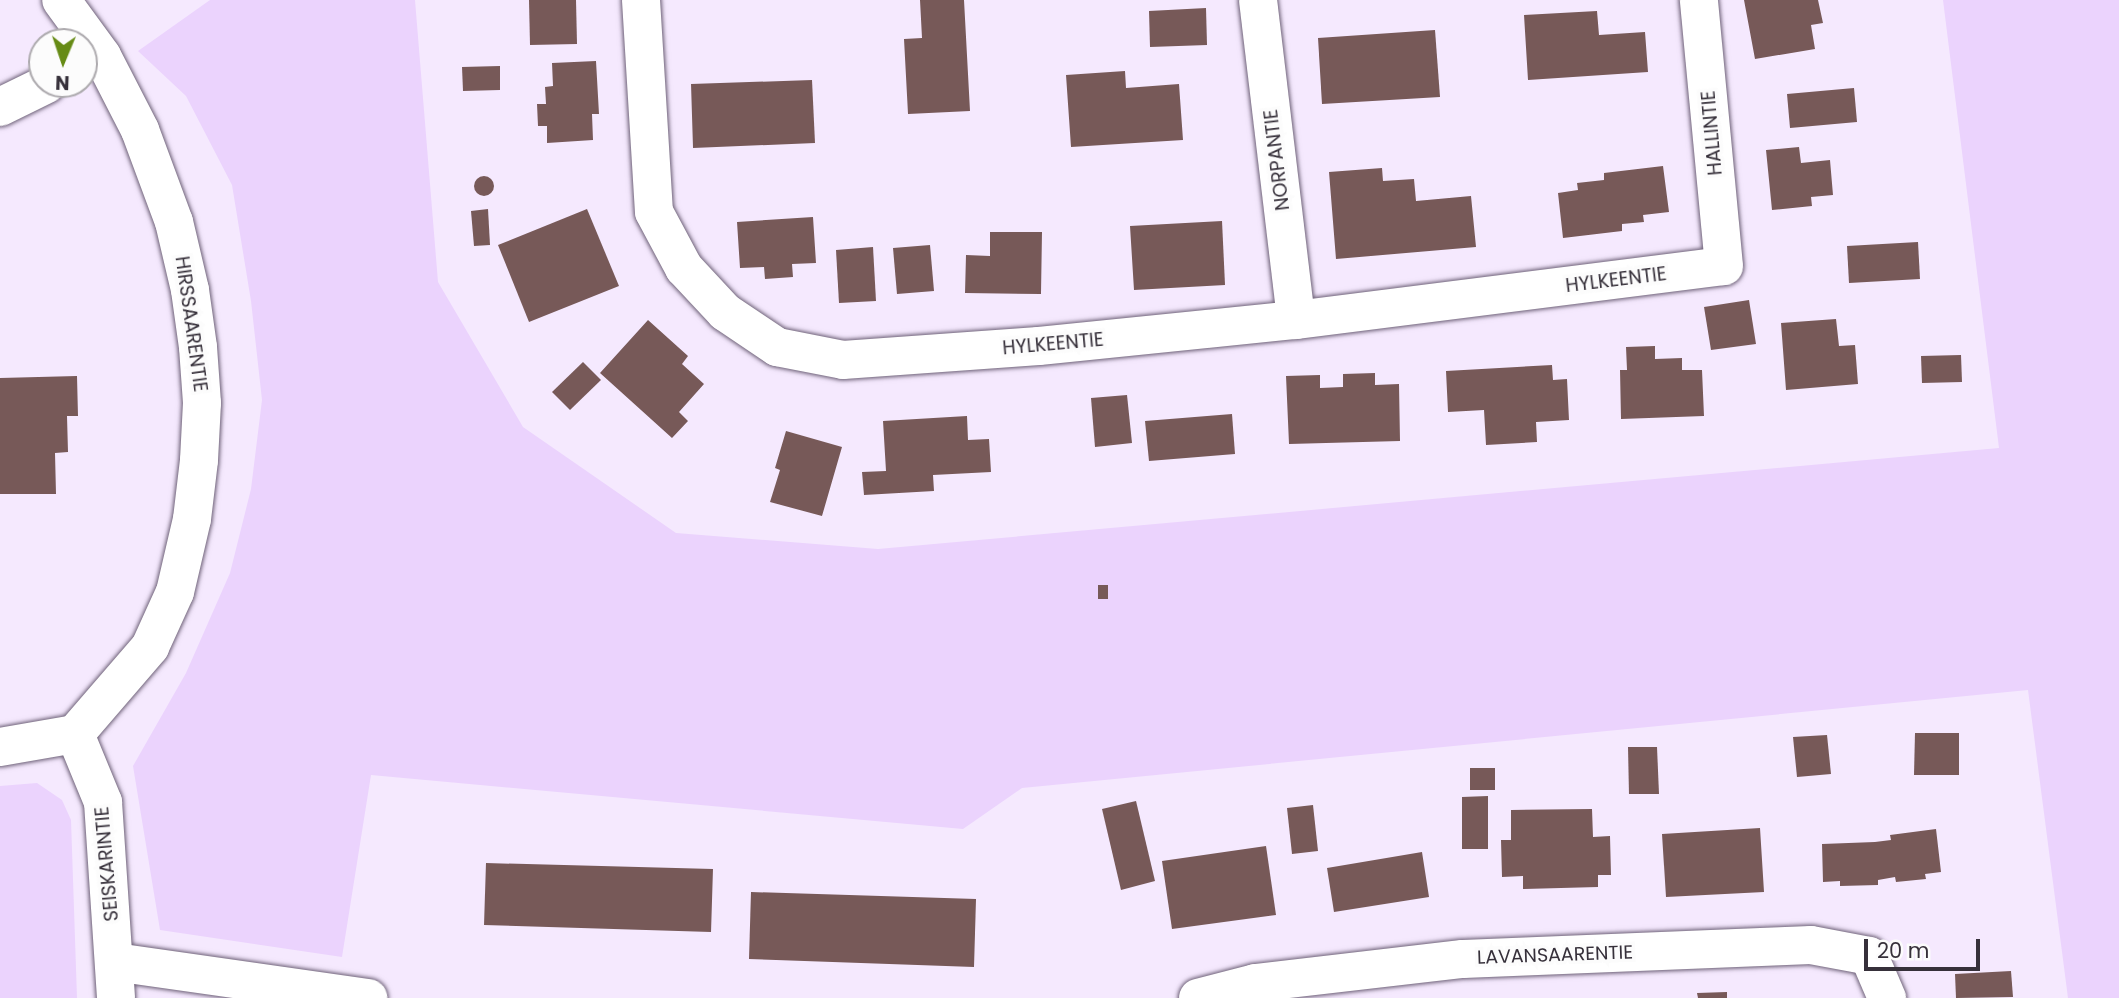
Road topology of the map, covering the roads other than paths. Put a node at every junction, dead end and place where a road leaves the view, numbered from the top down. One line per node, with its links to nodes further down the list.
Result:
1 (61, 0): 5 (street, HIRSSAARENTIE)
2 (641, 0): 10 (street, HYLKEENTIE)
3 (1258, 0): 10 (street, NORPANTIE)
4 (1699, 0): 9 (street, HALLINTIE)
5 (76, 28)
6 (98, 68): 11 (street, HIRSSAARENTIE)
7 (28, 93): 8 (street)
8 (0, 107)
9 (1724, 266): 10 (street, HYLKEENTIE)
10 (1296, 320)
11 (75, 734): 12 (street); 13 (street, SEISKARINTIE)
12 (0, 747)
13 (116, 980): 14 (street)
14 (368, 998)
15 (1198, 998): 16 (street, LAVANSAARENTIE)
16 (1887, 998)

